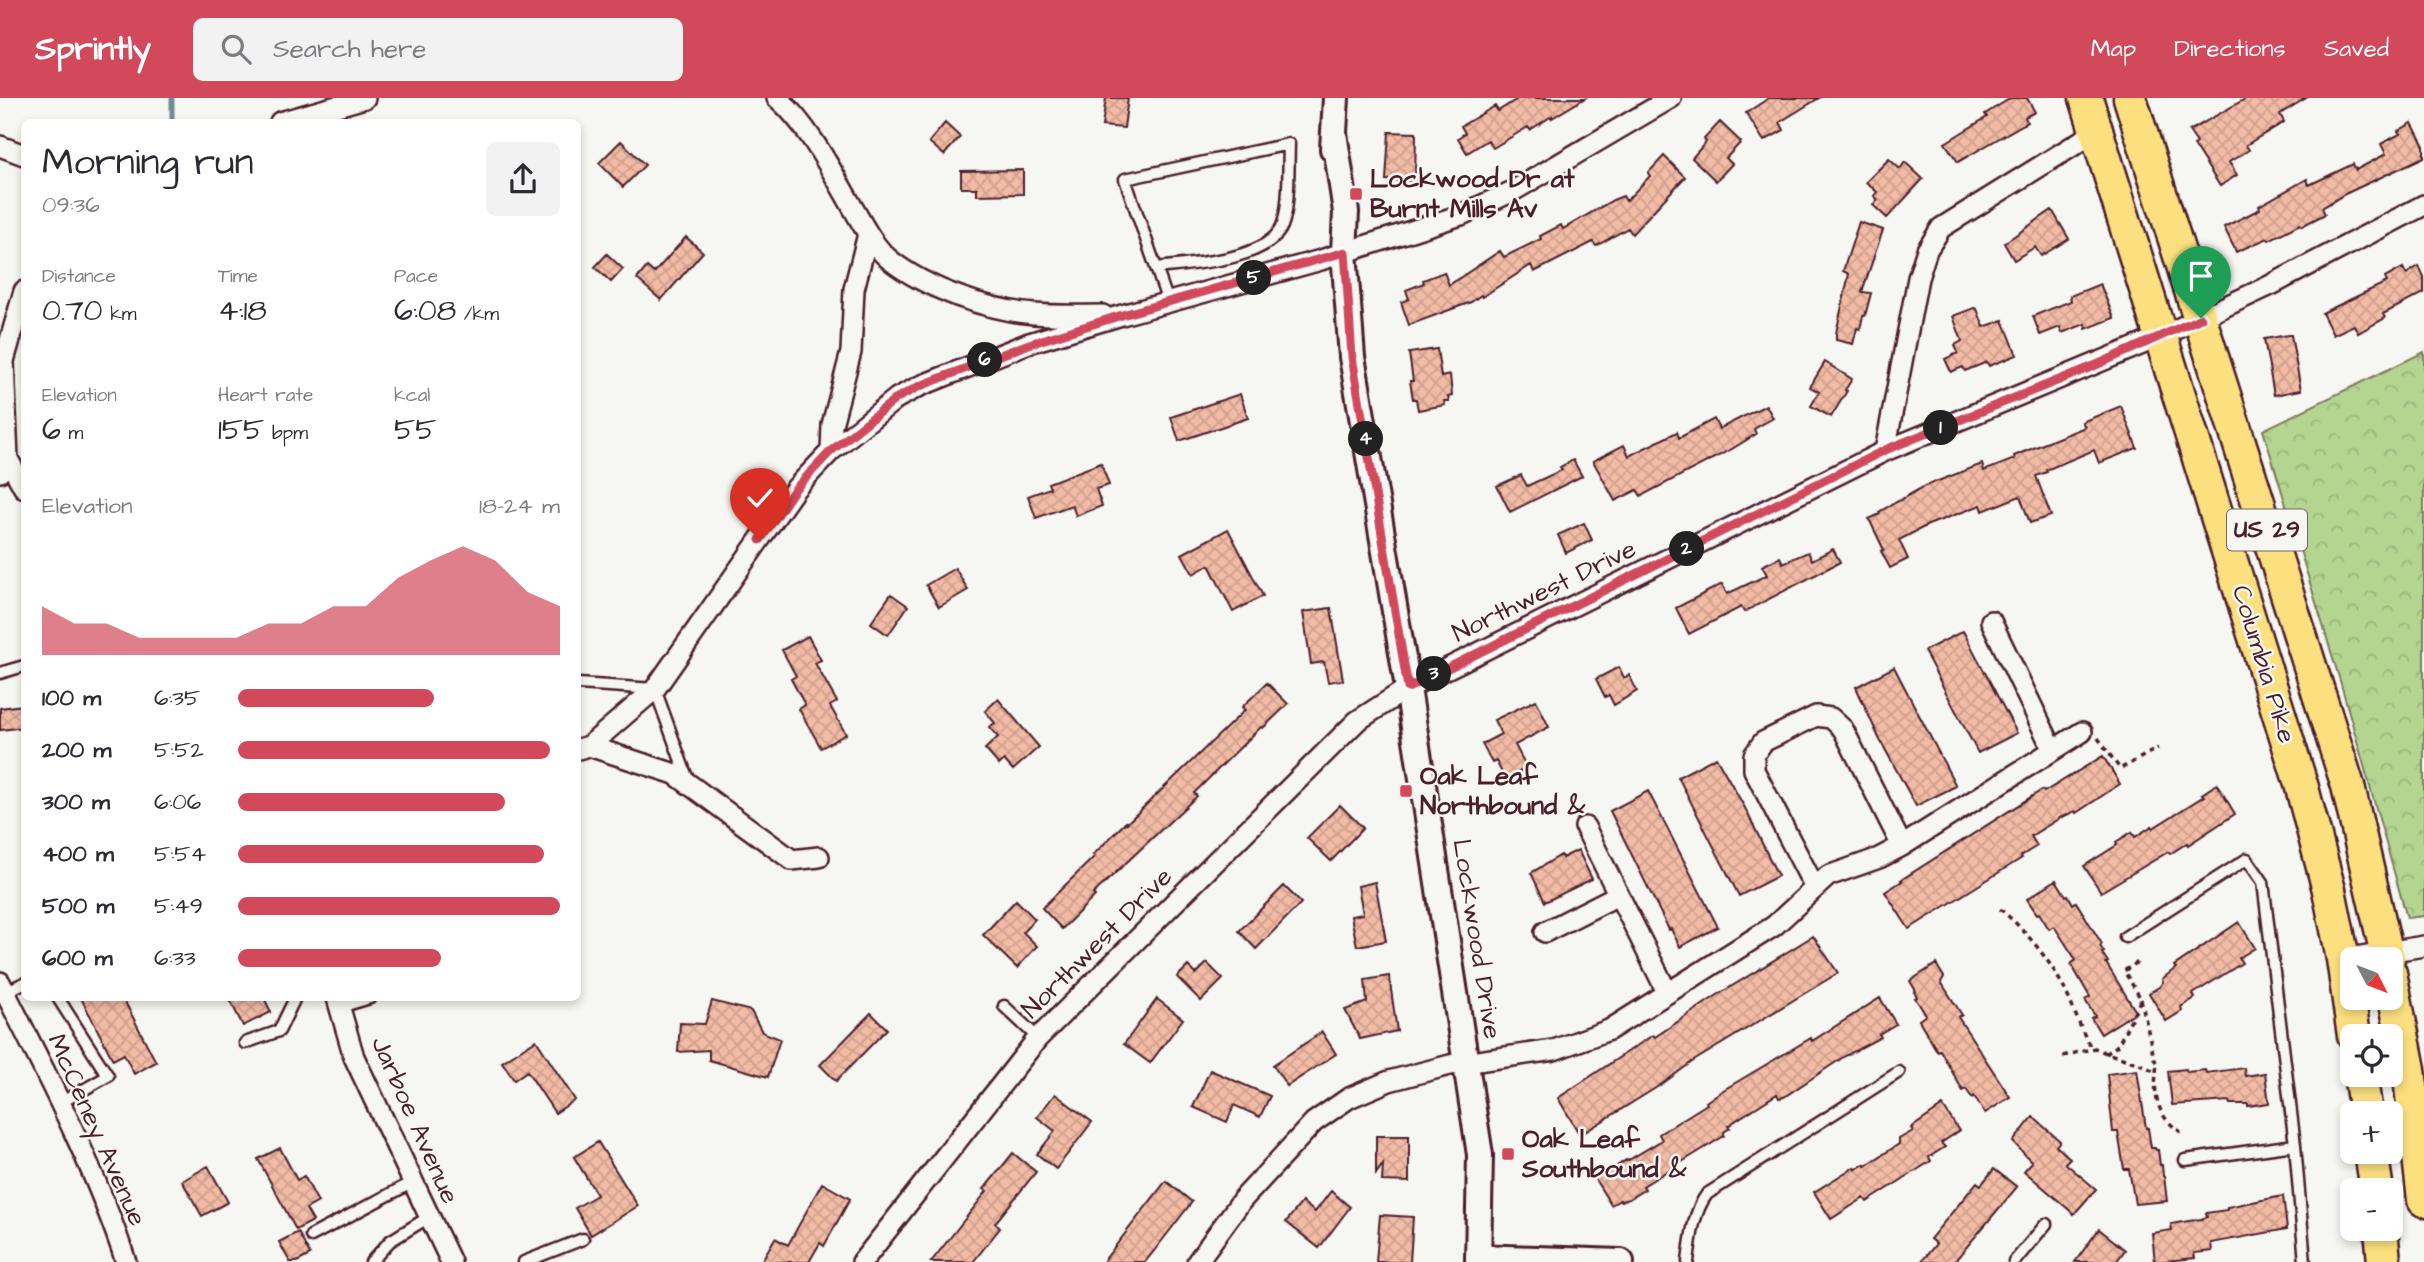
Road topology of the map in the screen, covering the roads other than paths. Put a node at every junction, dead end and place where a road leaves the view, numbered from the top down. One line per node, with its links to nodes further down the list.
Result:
1 (365, 98): 7 (street)
2 (777, 98): 12 (street)
3 (1336, 98): 13 (street, Lockwood Drive)
4 (1671, 98): 13 (street)
5 (2086, 98): 8 (highway, Columbia Pike / US 29)
6 (2139, 102): 18 (highway, Columbia Pike / US 29)
7 (291, 119)
8 (2096, 131): 19 (highway, Columbia Pike / US 29); 21 (street)
9 (0, 146): 10 (street)
10 (21, 154)
11 (2424, 205): 18 (street, Northwest Drive)
12 (868, 234): 17 (street); 22 (street)
13 (1345, 252): 16 (street); 29 (street, Lockwood Drive)
14 (1156, 268): 14 (lane); 16 (lane)
15 (21, 300): 20 (street)
16 (1168, 302): 17 (street)
17 (1122, 315): 22 (street)
18 (2201, 318): 19 (street, Northwest Drive); 44 (highway, Columbia Pike / US 29)
19 (2162, 337): 21 (street, Northwest Drive); 43 (highway, Columbia Pike / US 29)
20 (2, 357): 23 (street)
21 (1885, 450): 29 (street, Northwest Drive)
22 (831, 451): 30 (street)
23 (4, 466): 24 (street)
24 (21, 485)
25 (1991, 621): 33 (street)
26 (21, 667): 27 (lane)
27 (0, 673)
28 (581, 684): 30 (lane)
29 (1408, 688): 54 (street, Northwest Drive); 56 (street, Lockwood Drive)
30 (655, 689): 32 (street); 34 (lane)
31 (2089, 735): 33 (street)
32 (583, 748): 34 (street)
33 (2053, 750): 36 (street)
34 (691, 786): 37 (street)
35 (1585, 827): 39 (street)
36 (1902, 845): 38 (street); 38 (street)
37 (819, 857)
38 (1815, 888): 48 (street)
39 (1618, 895): 40 (street); 48 (street)
40 (1545, 932)
41 (2125, 937): 59 (lane)
42 (2424, 946): 45 (street)
43 (2341, 947)
44 (2385, 947)
45 (2403, 955)
46 (21, 984): 47 (lane)
47 (2, 987): 58 (street, McCeney Avenue)
48 (1667, 992): 56 (street)
49 (60, 1001): 58 (lane)
50 (294, 1001): 55 (lane)
51 (339, 1002): 61 (street, Jarboe Avenue)
52 (1004, 1006): 54 (lane)
53 (2397, 1010): 62 (highway, Columbia Pike / US 29)
54 (1038, 1038): 73 (street, Northwest Drive)
55 (245, 1043)
56 (1466, 1061): 68 (street, Lockwood Drive); 74 (street)
57 (1899, 1072): 76 (lane)
58 (61, 1103): 69 (street, McCeney Avenue)
59 (2295, 1145): 60 (lane); 78 (lane)
60 (2185, 1160)
61 (413, 1182): 63 (street, Jarboe Avenue); 65 (lane)
62 (2424, 1200)
63 (429, 1217): 70 (lane); 71 (street, Jarboe Avenue)
64 (2046, 1224): 77 (lane)
65 (311, 1236)
66 (583, 1239): 72 (lane)
67 (2382, 1241): 79 (highway)
68 (1478, 1259): 75 (street)
69 (126, 1262)
70 (371, 1262)
71 (451, 1262)
72 (524, 1262)
73 (862, 1262)
74 (1197, 1262)
75 (1621, 1262)
76 (1688, 1262)
77 (2014, 1262)
78 (2305, 1262)
79 (2384, 1262)

